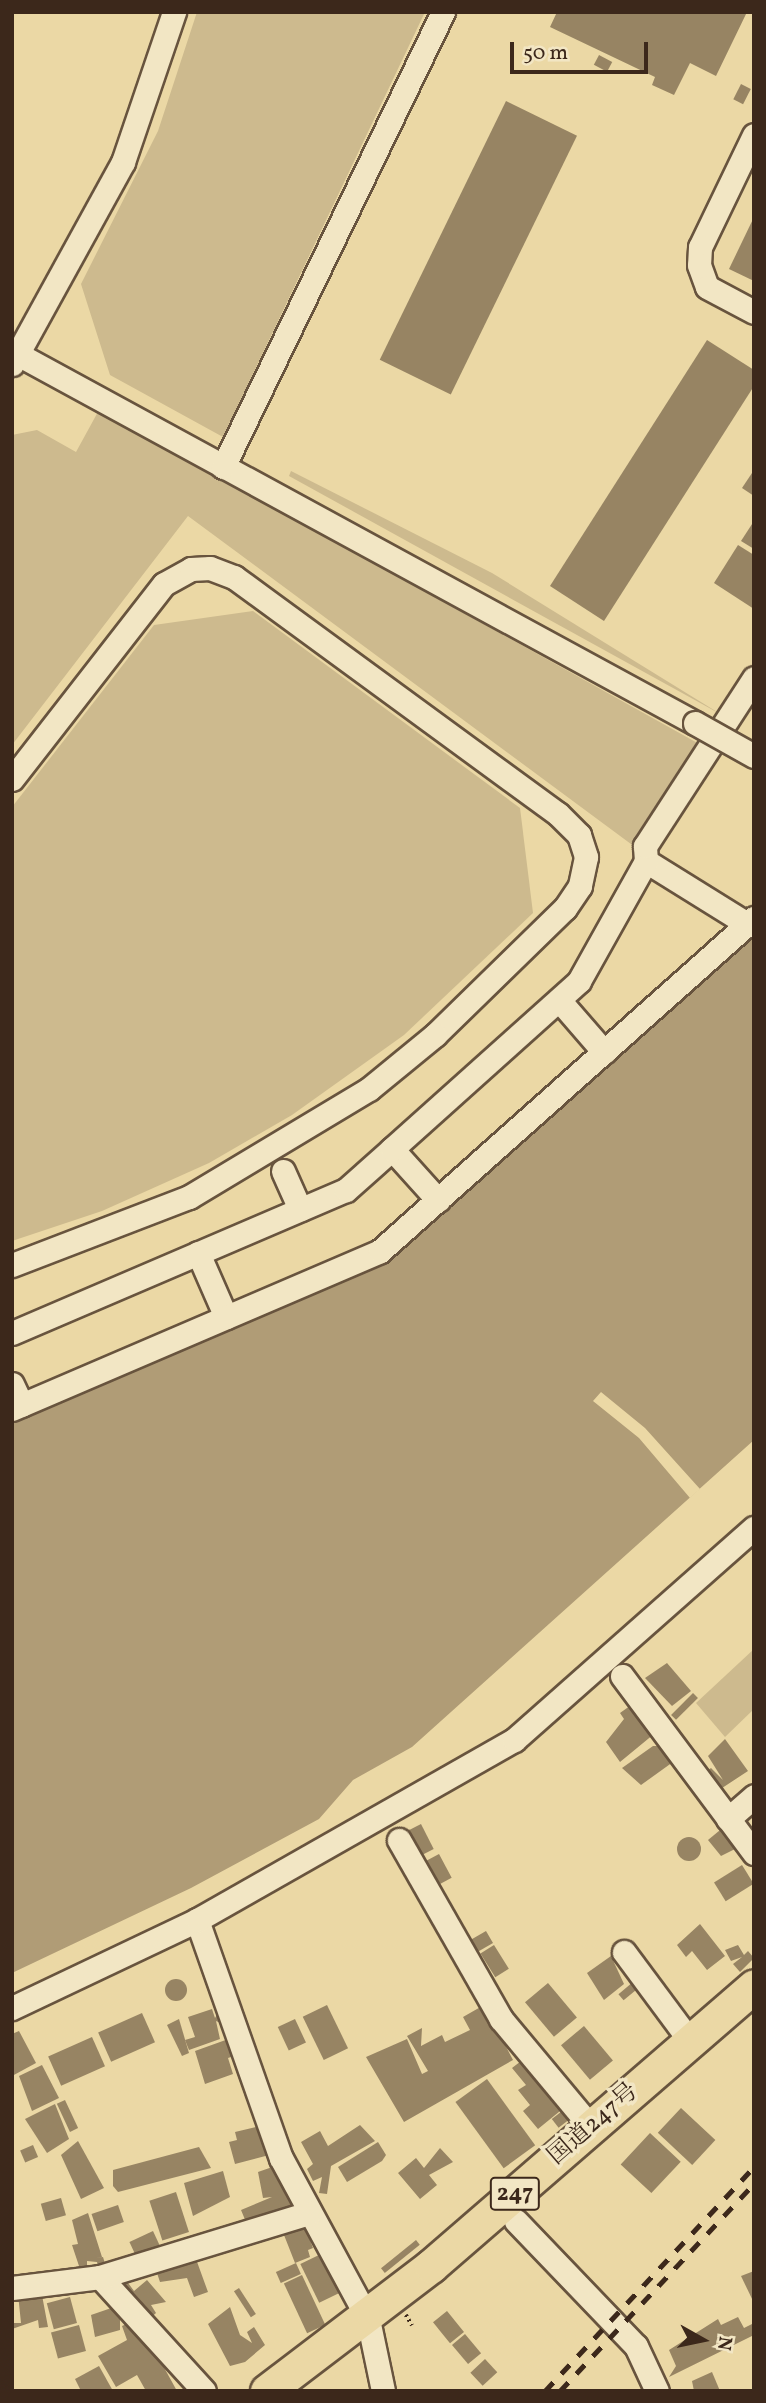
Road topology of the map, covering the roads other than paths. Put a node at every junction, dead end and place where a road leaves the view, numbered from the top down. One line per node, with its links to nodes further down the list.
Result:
1 (174, 12): 5 (street)
2 (443, 12): 6 (street)
3 (754, 135): 4 (street)
4 (754, 312)
5 (14, 357): 6 (street)
6 (223, 467): 8 (street, bridge)
7 (754, 678): 10 (street)
8 (754, 756)
9 (12, 779): 19 (street)
10 (646, 861): 11 (street); 12 (street)
11 (752, 922): 13 (street)
12 (559, 1000): 13 (street); 14 (street)
13 (604, 1052): 16 (street)
14 (392, 1149): 16 (street); 17 (street)
15 (283, 1171): 17 (street)
16 (438, 1200): 20 (street)
17 (300, 1209): 18 (street)
18 (198, 1253): 20 (street); 21 (street)
19 (12, 1265)
20 (226, 1317): 23 (street)
21 (12, 1333)
22 (12, 1384): 23 (street)
23 (17, 1407)
24 (754, 1528): 30 (street)
25 (622, 1676): 27 (street)
26 (754, 1796): 27 (street)
27 (728, 1819): 29 (street)
28 (399, 1840): 36 (street)
29 (754, 1853)
30 (198, 1920): 33 (street); 37 (street)
31 (624, 1952): 35 (street)
32 (754, 1986): 35 (highway, 国道247号 / 247)
33 (12, 2008)
34 (754, 2015): 38 (highway, 国道247号 / 247)
35 (690, 2041): 36 (highway, 国道247号 / 247)
36 (591, 2127): 41 (highway, 国道247号 / 247)
37 (309, 2213): 39 (street); 41 (street)
38 (516, 2221): 41 (highway, 国道247号 / 247); 46 (street)
39 (100, 2277): 40 (street); 42 (street)
40 (12, 2288)
41 (369, 2330): 43 (highway, 国道247号 / 247); 44 (highway, 国道247号 / 247); 45 (street)
42 (204, 2391)
43 (267, 2391)
44 (300, 2391)
45 (383, 2391)
46 (657, 2391)

